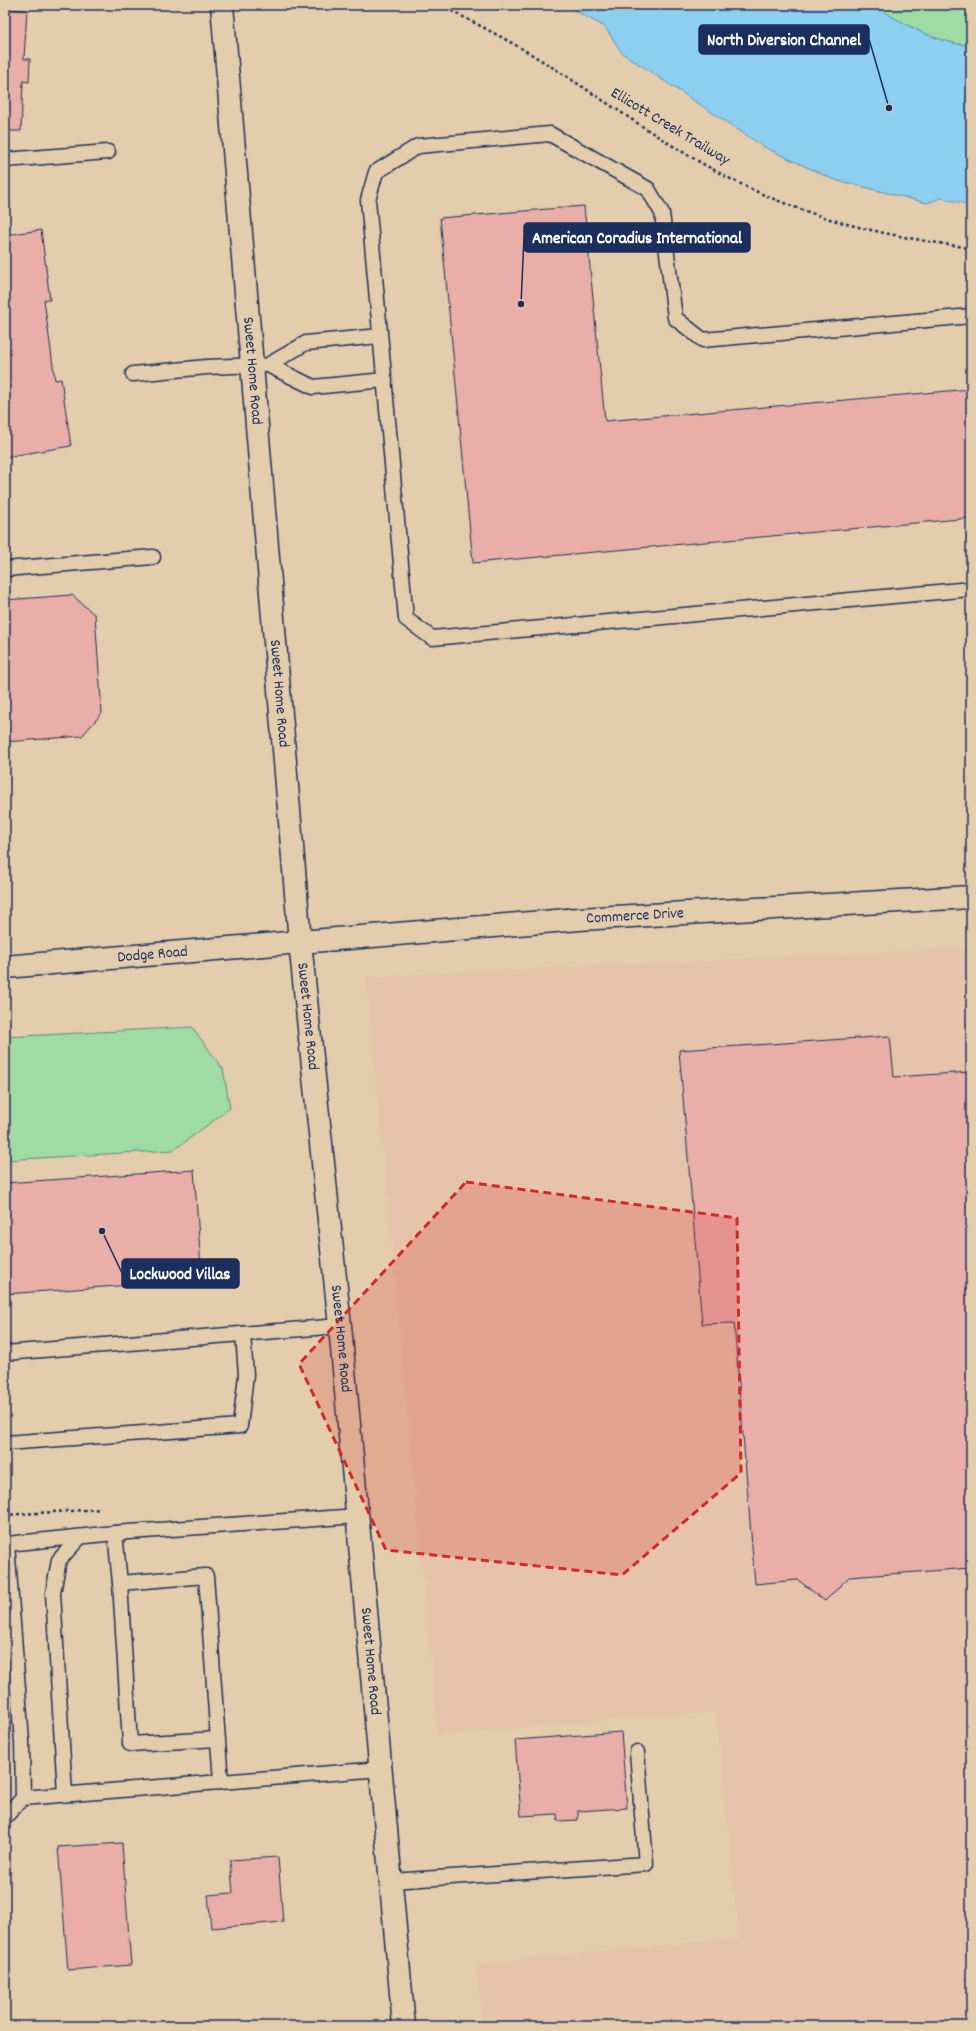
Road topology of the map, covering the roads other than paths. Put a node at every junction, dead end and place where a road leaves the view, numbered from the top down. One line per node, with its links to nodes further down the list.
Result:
1 (222, 5): 6 (main road, Sweet Home Road)
2 (108, 152): 3 (lane)
3 (5, 160)
4 (971, 316): 5 (lane)
5 (380, 336): 6 (lane); 8 (lane)
6 (261, 365): 7 (lane); 8 (lane); 13 (main road, Sweet Home Road)
7 (133, 374)
8 (385, 380): 11 (lane)
9 (153, 556): 10 (lane)
10 (5, 569)
11 (971, 589)
12 (971, 897): 13 (main road, Commerce Drive)
13 (300, 942): 14 (main road, Dodge Road); 15 (main road, Sweet Home Road)
14 (5, 967)
15 (340, 1326): 16 (lane); 19 (main road, Sweet Home Road)
16 (243, 1334): 17 (lane); 18 (lane)
17 (5, 1353)
18 (5, 1443)
19 (358, 1516): 20 (lane); 25 (main road, Sweet Home Road)
20 (116, 1533): 21 (lane); 22 (lane)
21 (80, 1537): 27 (lane); 28 (lane)
22 (120, 1583): 23 (lane); 23 (lane)
23 (218, 1739): 26 (lane)
24 (637, 1752): 30 (lane)
25 (381, 1769): 26 (lane); 30 (main road, Sweet Home Road)
26 (222, 1782): 27 (lane)
27 (65, 1794): 28 (lane)
28 (23, 1798): 29 (lane)
29 (5, 1817)
30 (391, 1881): 31 (main road, Sweet Home Road)
31 (404, 2026)

